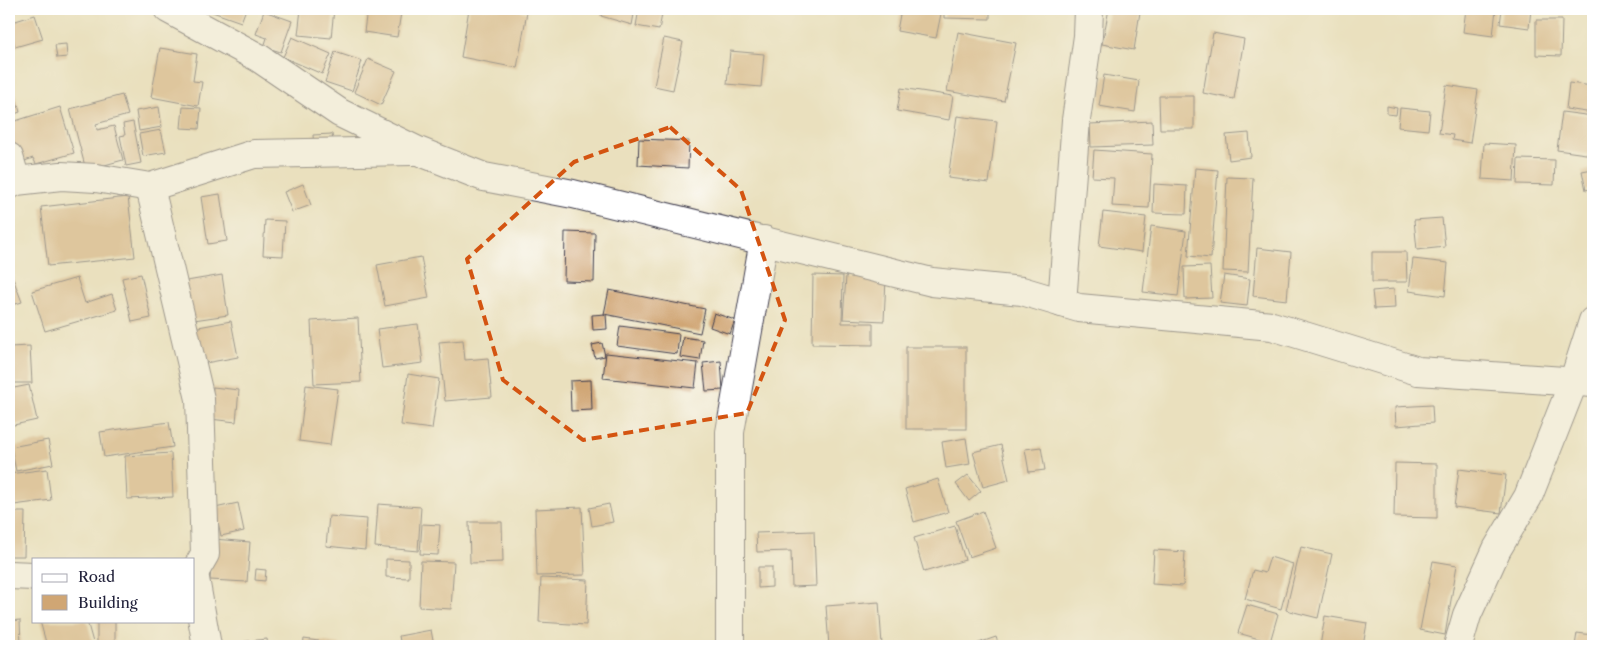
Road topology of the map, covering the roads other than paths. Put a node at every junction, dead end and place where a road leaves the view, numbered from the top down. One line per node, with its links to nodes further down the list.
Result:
1 (168, 9): 3 (street)
2 (1089, 9): 7 (street)
3 (418, 151): 5 (street); 6 (street)
4 (11, 174): 5 (street)
5 (150, 187): 10 (street)
6 (764, 240): 7 (street); 15 (street)
7 (1062, 303): 9 (street)
8 (1593, 321): 9 (street)
9 (1583, 383): 16 (street)
10 (195, 571)
11 (9, 575): 12 (street)
12 (32, 576)
13 (195, 579): 14 (street)
14 (207, 646)
15 (730, 646)
16 (1458, 646)

